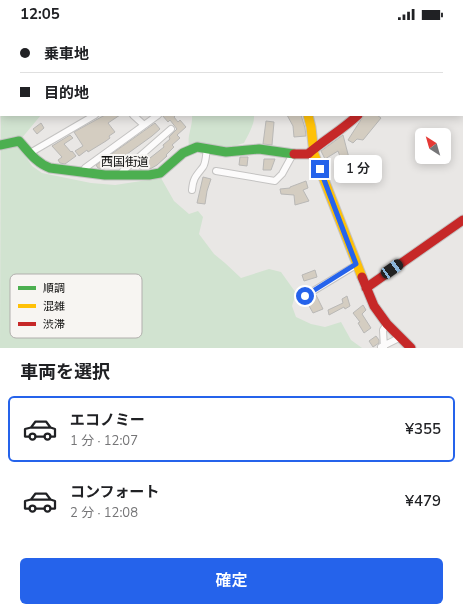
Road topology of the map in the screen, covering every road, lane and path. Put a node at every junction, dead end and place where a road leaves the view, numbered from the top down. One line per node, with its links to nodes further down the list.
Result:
1 (93, 116): 11 (street)
2 (134, 116): 6 (street)
3 (157, 116): 6 (street)
4 (308, 116): 10 (street)
5 (357, 116): 10 (street, 西国街道)
6 (144, 125): 14 (street)
7 (171, 130): 15 (street)
8 (0, 146): 11 (street, 西国街道)
9 (207, 148): 12 (street, 西国街道); 15 (street, 西国街道); 16 (street)
10 (313, 149): 12 (street, 西国街道); 18 (street)
11 (30, 152): 14 (street, 西国街道)
12 (293, 154): 13 (street)
13 (216, 171)
14 (83, 172): 15 (street, 西国街道)
15 (120, 175)
16 (192, 190)
17 (463, 220): 19 (street)
18 (356, 264): 19 (street); 20 (street)
19 (366, 288): 21 (street)
20 (305, 296)
21 (387, 324): 22 (street); 23 (street)
22 (401, 337): 23 (street); 24 (street)
23 (382, 347)
24 (412, 348)

